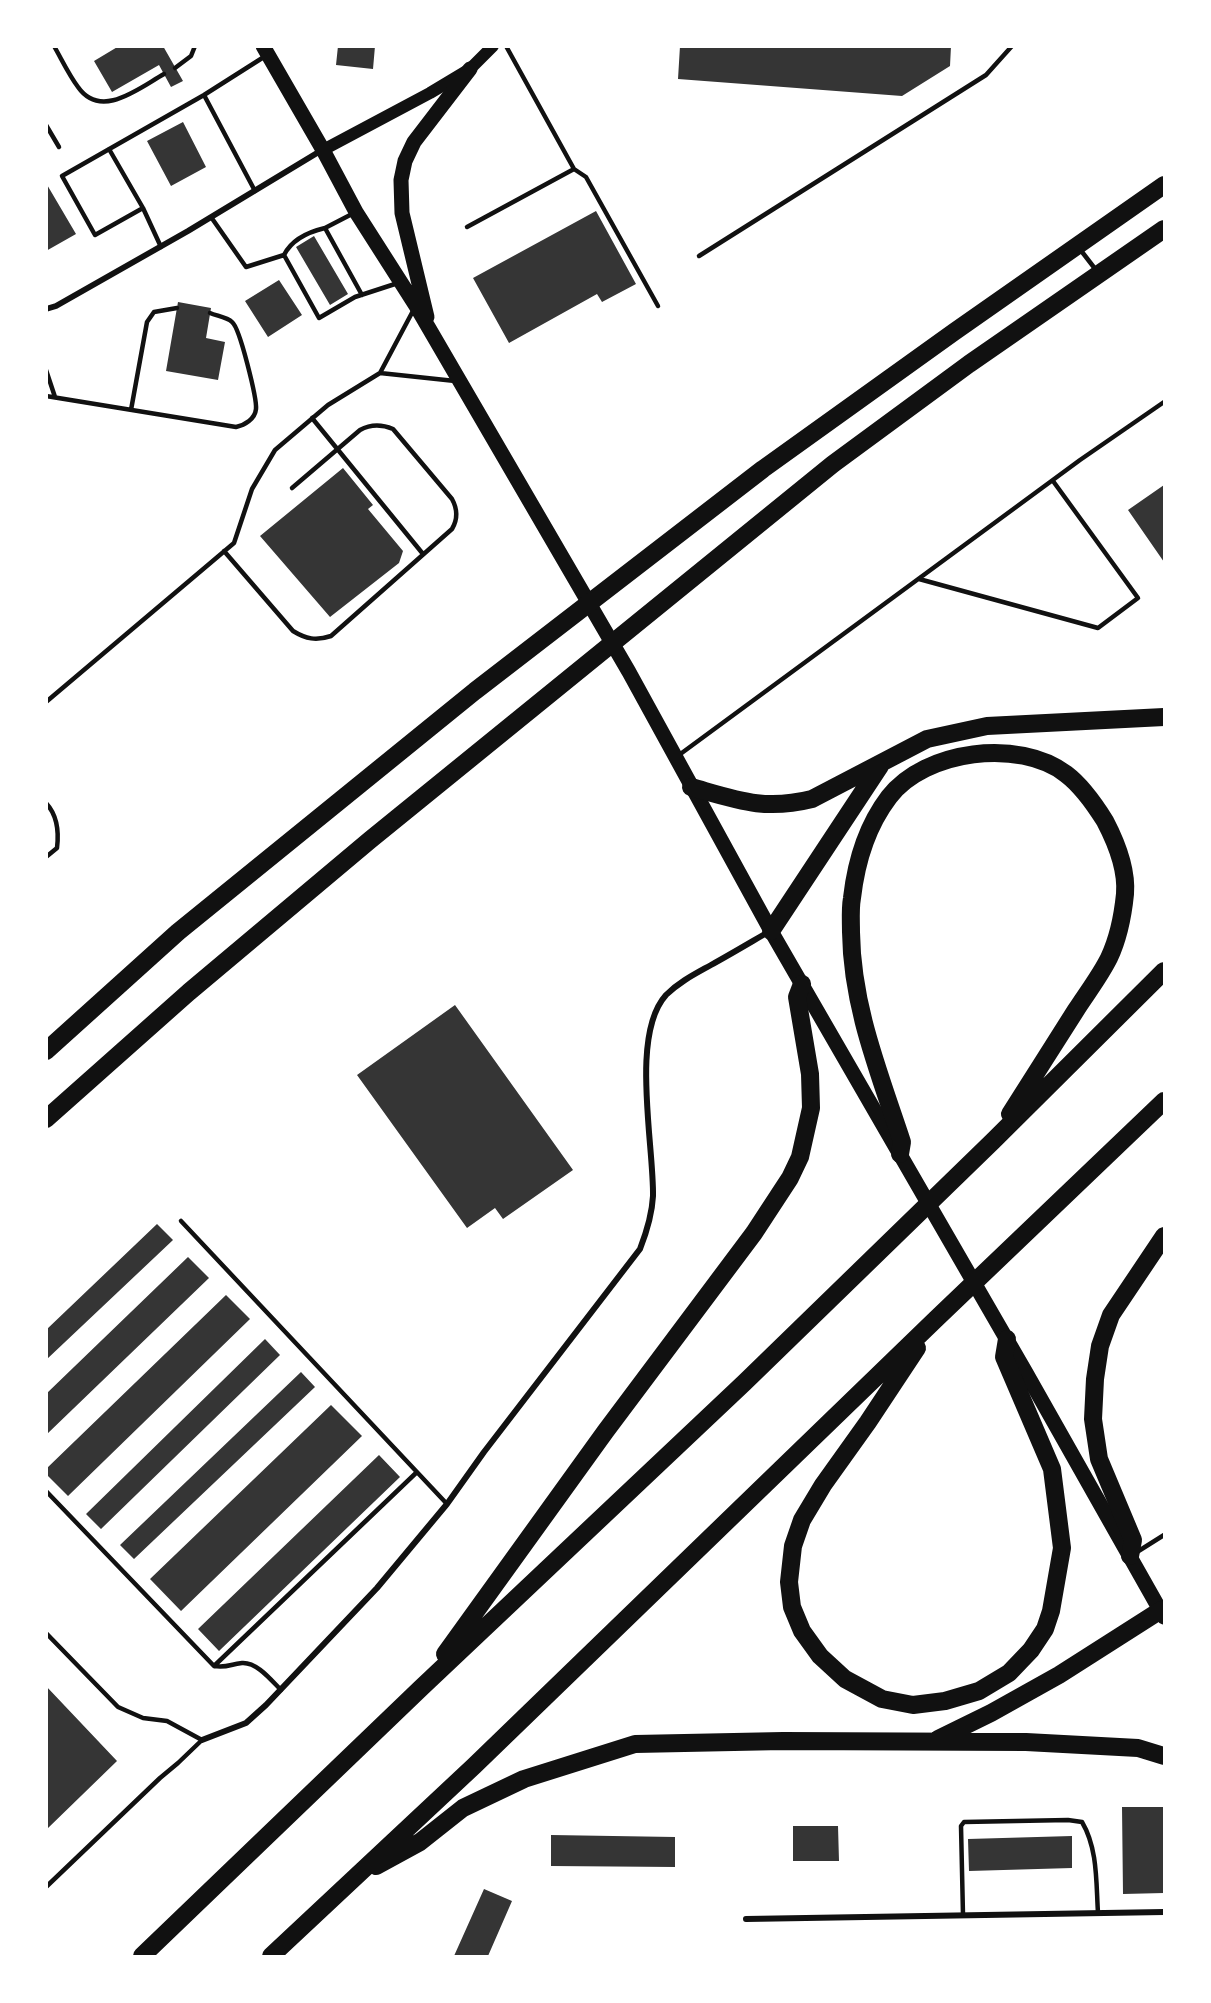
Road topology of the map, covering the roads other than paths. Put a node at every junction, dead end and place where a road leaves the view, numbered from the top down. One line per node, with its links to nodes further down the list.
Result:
1 (54, 46): 9 (lane)
2 (195, 46): 7 (lane)
3 (493, 46): 8 (main road)
4 (506, 46): 15 (lane)
5 (1012, 46): 27 (lane)
6 (266, 51): 10 (lane); 14 (main road)
7 (175, 68)
8 (470, 69): 14 (main road); 36 (main road)
9 (164, 74)
10 (204, 95): 13 (lane); 17 (lane)
11 (46, 124): 12 (lane)
12 (59, 147)
13 (109, 149): 18 (lane); 18 (lane)
14 (323, 150): 17 (street); 19 (main road)
15 (574, 169): 21 (lane); 32 (lane)
16 (1164, 185): 24 (highway)
17 (255, 190): 20 (street)
18 (143, 208): 25 (lane)
19 (356, 212): 22 (lane); 29 (main road)
20 (211, 218): 25 (street); 26 (lane)
21 (467, 227)
22 (326, 228): 26 (lane); 30 (lane)
23 (1164, 229): 28 (highway)
24 (1077, 246): 28 (lane); 61 (highway)
25 (161, 247): 34 (street)
26 (284, 255): 30 (lane)
27 (699, 256)
28 (1099, 273): 63 (highway)
29 (400, 283): 30 (lane); 31 (main road)
30 (362, 295)
31 (416, 306): 36 (main road); 38 (lane)
32 (658, 306)
33 (177, 308): 43 (lane)
34 (46, 309)
35 (210, 313): 43 (lane)
36 (430, 331): 39 (main road)
37 (46, 370): 41 (lane)
38 (380, 373): 39 (lane); 44 (lane)
39 (459, 381): 53 (main road)
40 (46, 396): 41 (lane)
41 (55, 397): 43 (lane)
42 (1164, 402): 46 (lane)
43 (131, 410)
44 (312, 418): 45 (lane); 48 (lane)
45 (337, 449): 47 (lane); 49 (lane); 49 (lane)
46 (1053, 481): 50 (lane); 50 (lane)
47 (292, 488)
48 (224, 551): 49 (lane); 51 (lane)
49 (423, 554)
50 (920, 579): 53 (lane)
51 (46, 702)
52 (1164, 717): 54 (highway)
53 (675, 757): 55 (main road)
54 (882, 762): 55 (highway); 58 (highway)
55 (692, 787): 58 (main road)
56 (46, 803): 57 (lane)
57 (46, 857)
58 (771, 931): 60 (main road); 72 (street)
59 (1164, 971): 64 (highway)
60 (802, 984): 65 (main road); 78 (highway)
61 (46, 1051)
62 (1164, 1101): 68 (highway)
63 (46, 1119)
64 (993, 1141): 65 (highway); 78 (highway)
65 (900, 1154): 69 (main road)
66 (181, 1221): 70 (lane)
67 (1164, 1236): 74 (highway)
68 (936, 1319): 69 (highway); 83 (highway)
69 (1007, 1339): 74 (main road)
70 (417, 1472): 72 (lane); 77 (lane)
71 (46, 1491): 77 (lane)
72 (447, 1503): 79 (street)
73 (1164, 1535): 74 (lane)
74 (1130, 1556): 75 (main road)
75 (1163, 1614): 81 (highway)
76 (46, 1633): 80 (lane)
77 (214, 1666): 79 (lane)
78 (421, 1688): 89 (highway)
79 (281, 1690): 80 (street)
80 (202, 1740): 84 (lane)
81 (933, 1741): 82 (highway); 83 (highway)
82 (1164, 1756)
83 (353, 1878): 90 (highway)
84 (46, 1887)
85 (1164, 1912): 86 (street)
86 (1098, 1913): 87 (street); 87 (lane)
87 (963, 1915): 88 (street)
88 (746, 1919)
89 (142, 1956)
90 (271, 1956)

